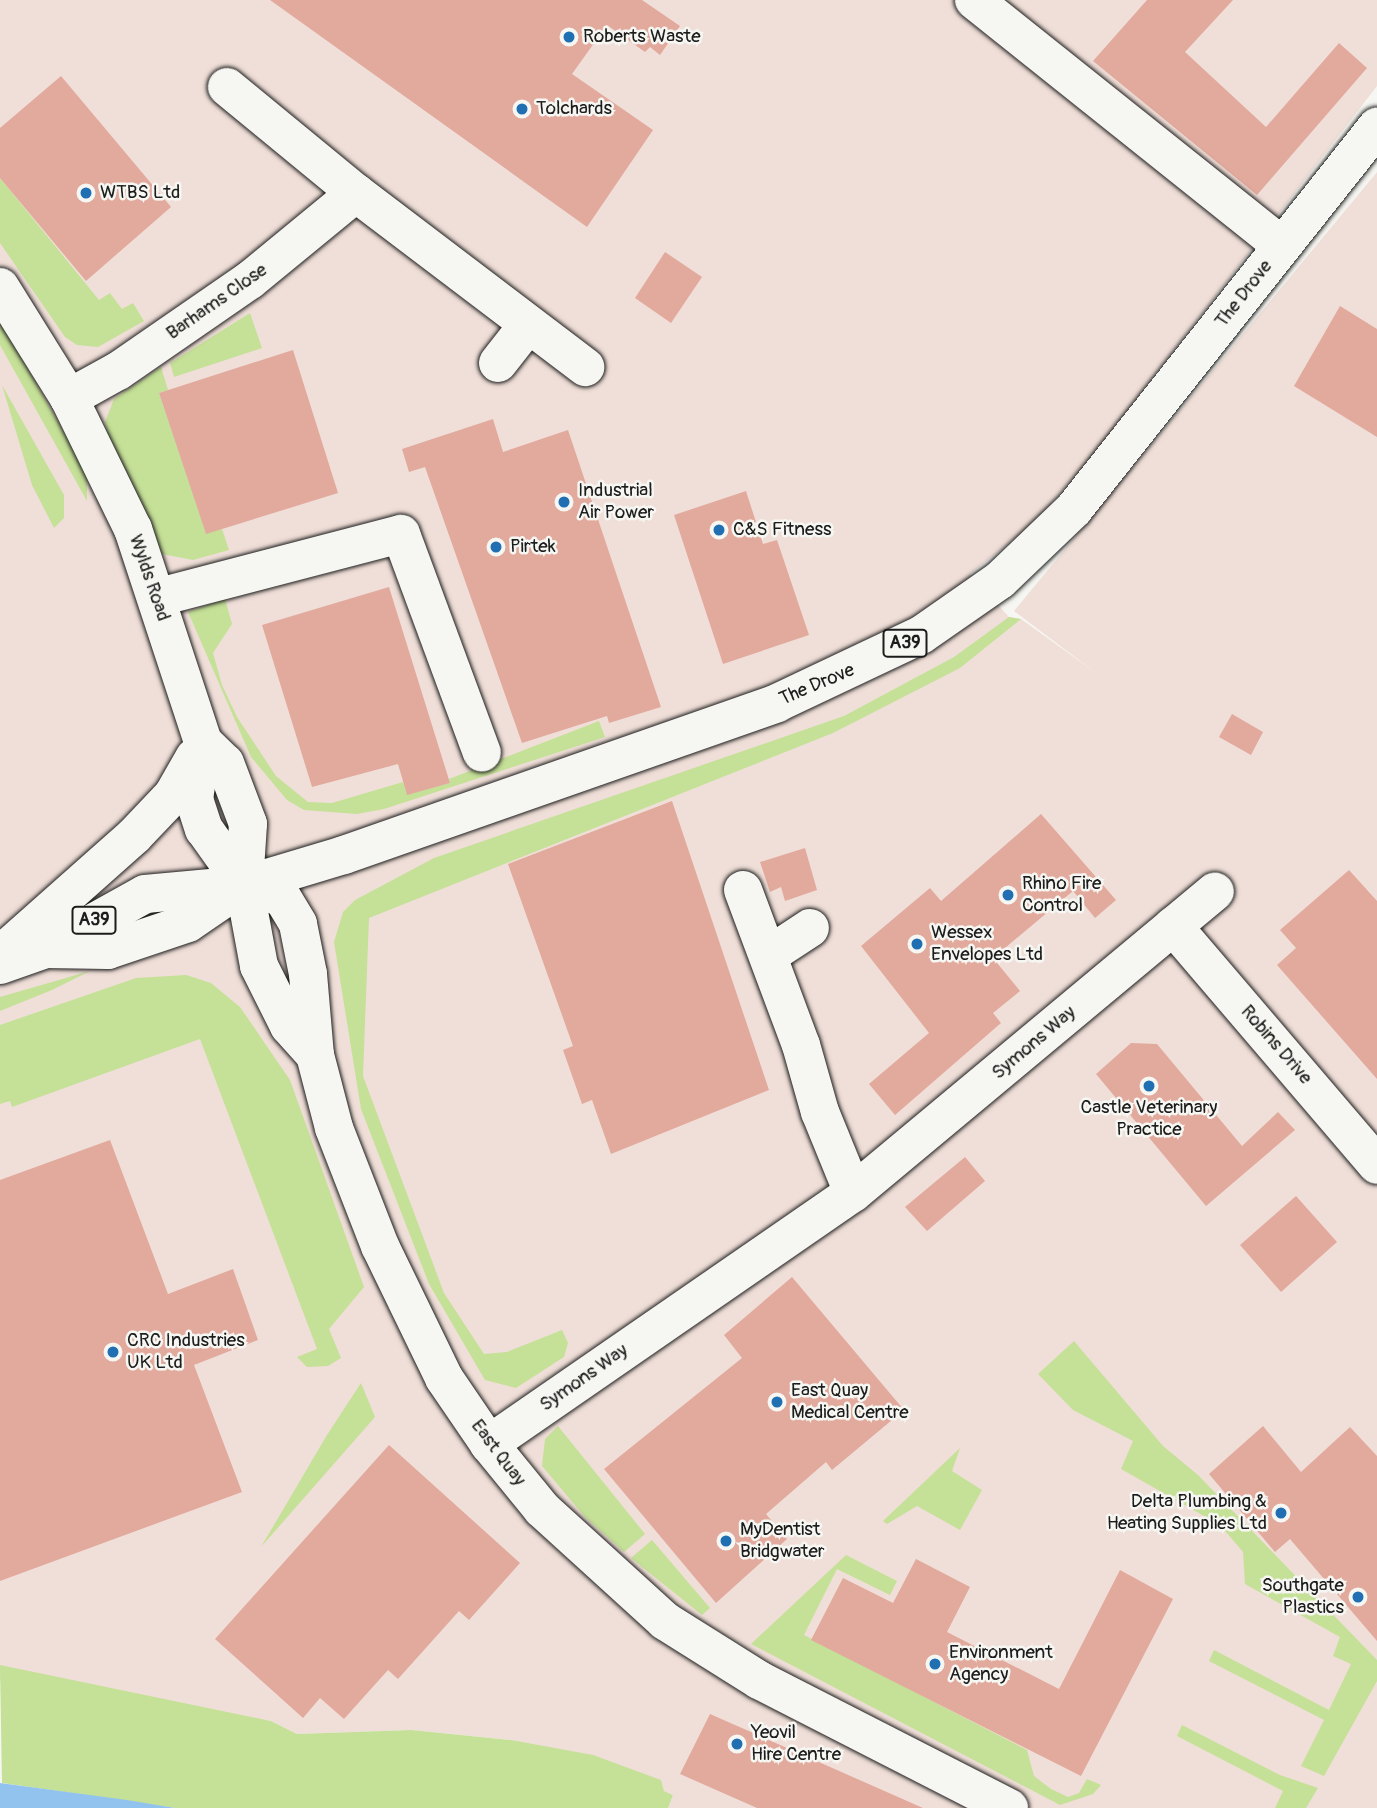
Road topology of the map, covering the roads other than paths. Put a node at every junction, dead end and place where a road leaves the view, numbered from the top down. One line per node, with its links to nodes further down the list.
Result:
1 (974, 0): 5 (street, The Drove)
2 (227, 87): 4 (street)
3 (1377, 127): 5 (street, The Drove / A39)
4 (356, 193): 7 (street); 10 (street, Barhams Close)
5 (1282, 246): 14 (street, The Drove / A39)
6 (0, 287): 10 (street, Wylds Road)
7 (527, 326): 8 (street); 9 (street)
8 (498, 363)
9 (585, 367)
10 (69, 398): 11 (street, Wylds Road)
11 (159, 597): 12 (street, Wylds Road); 13 (street)
12 (203, 742): 14 (street, Wylds Road); 20 (street)
13 (482, 753)
14 (244, 885): 21 (street, A39); 24 (street, East Quay)
15 (743, 890): 19 (street)
16 (1215, 891): 17 (street, Symons Way)
17 (1173, 926): 22 (street, Robins Drive); 23 (street, Symons Way)
18 (810, 928): 19 (street)
19 (769, 954): 23 (street)
20 (0, 955)
21 (0, 965)
22 (1377, 1165)
23 (853, 1194): 24 (street, Symons Way)
24 (489, 1444): 25 (street, East Quay)
25 (960, 1798): 26 (street, East Quay)
26 (1009, 1808)

